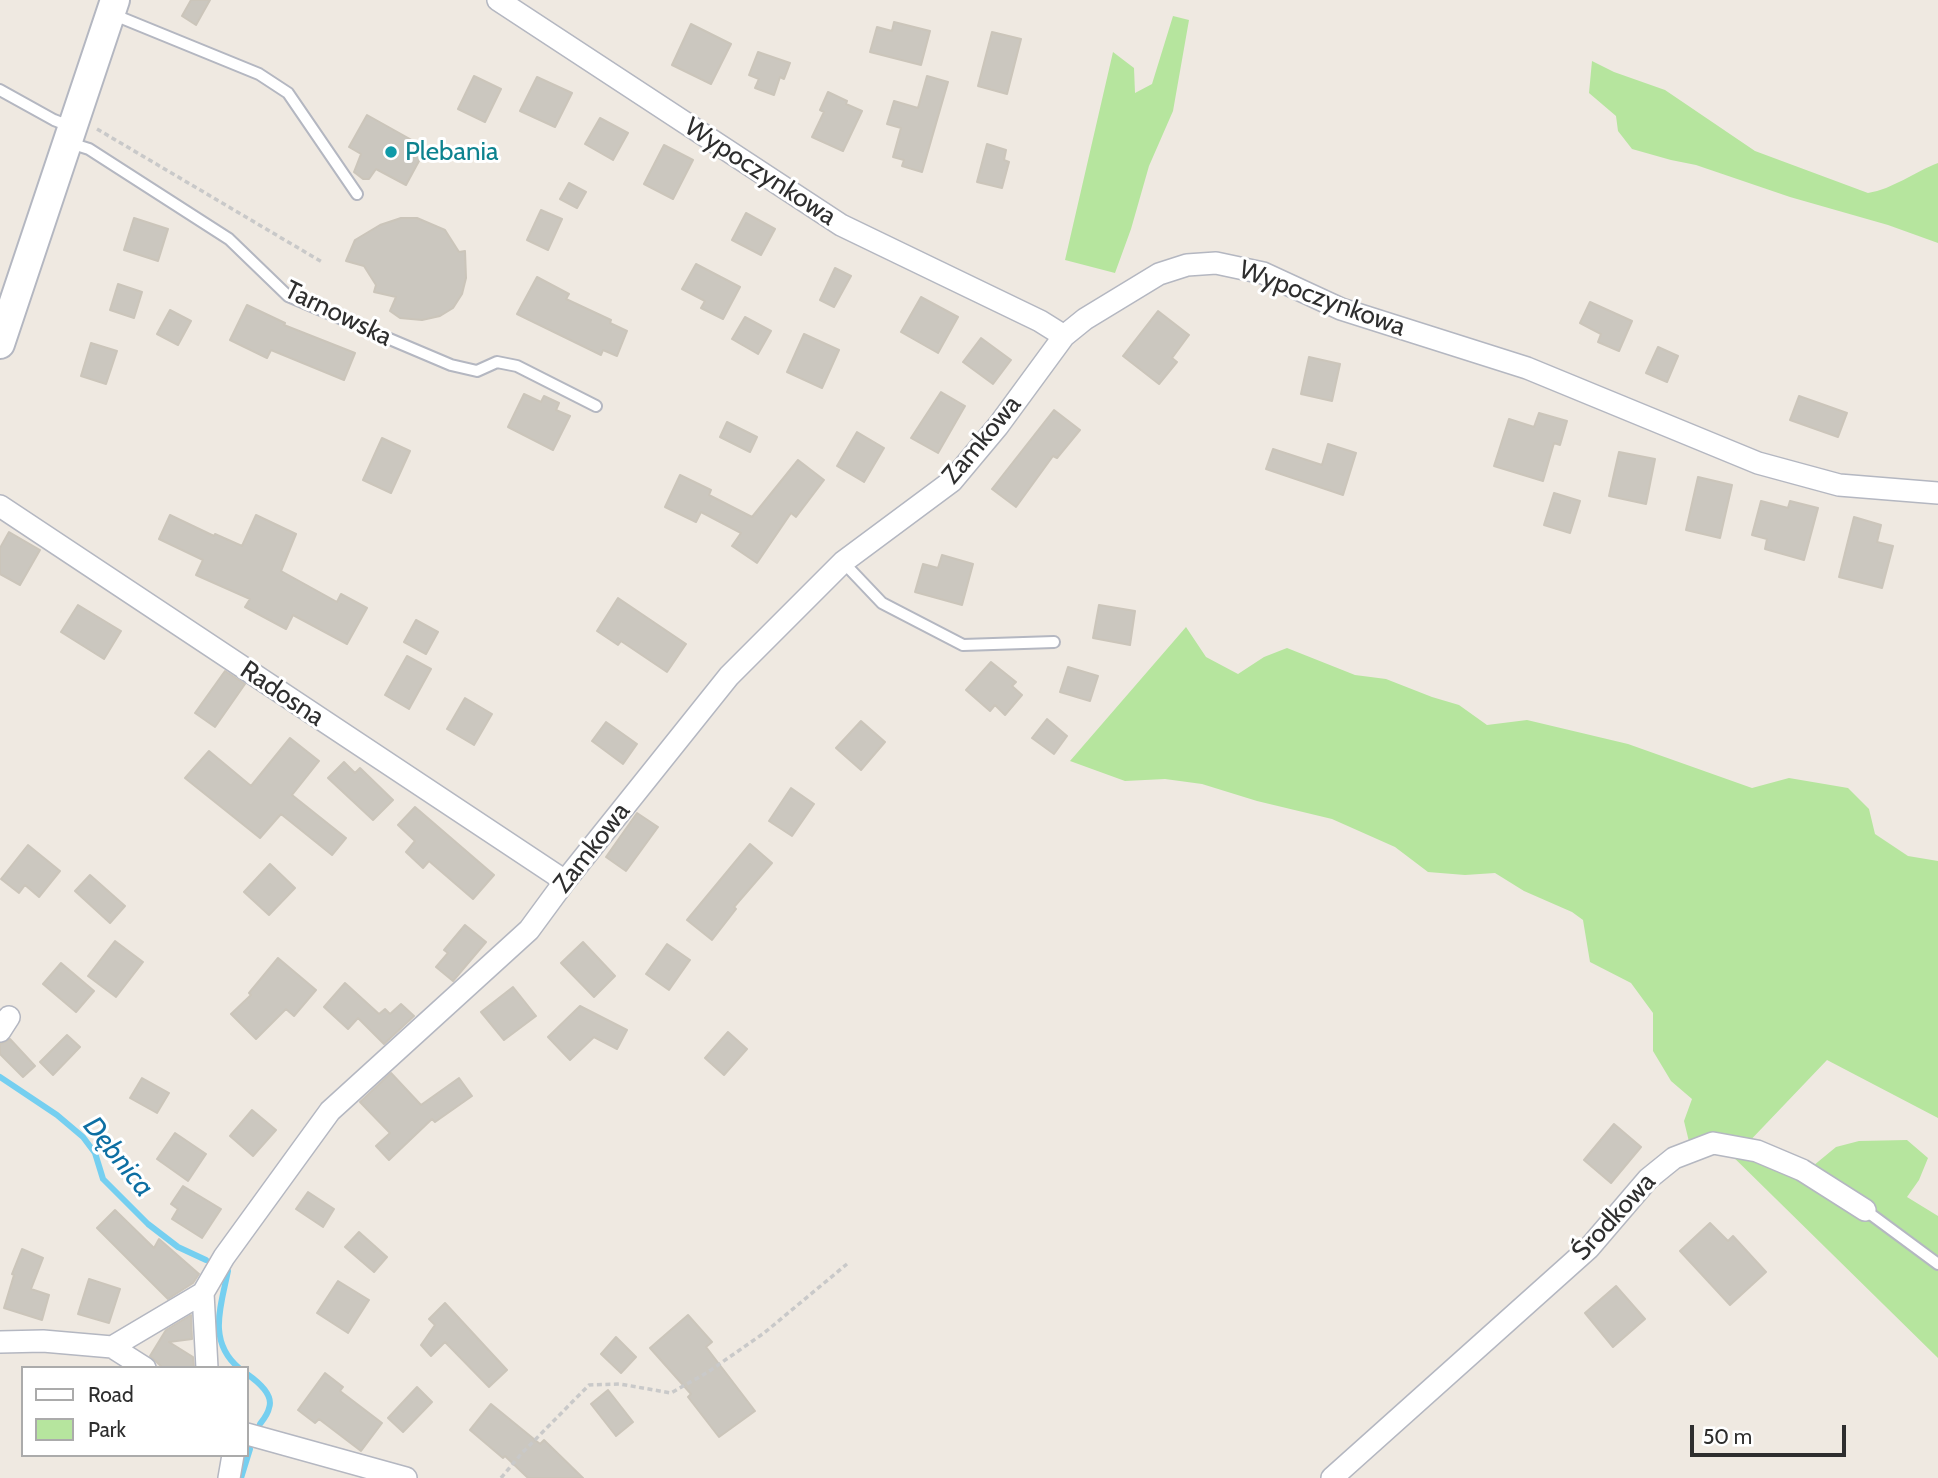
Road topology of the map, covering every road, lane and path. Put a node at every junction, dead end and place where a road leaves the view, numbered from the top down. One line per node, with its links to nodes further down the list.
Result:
1 (498, 0): 7 (street, Wypoczynkowa)
2 (113, 6): 4 (main road); 5 (lane)
3 (0, 90): 4 (lane, Tarnowska)
4 (79, 133): 6 (path); 8 (main road); 9 (lane, Tarnowska)
5 (357, 194)
6 (322, 262)
7 (1064, 336): 10 (street, Wypoczynkowa); 12 (street, Zamkowa)
8 (0, 344)
9 (596, 405)
10 (1938, 493)
11 (0, 506): 14 (street, Radosna)
12 (843, 562): 13 (lane); 14 (street, Zamkowa)
13 (1055, 642)
14 (565, 881): 18 (street, Zamkowa)
15 (1865, 1210): 16 (lane, Środkowa); 28 (street, Środkowa)
16 (1938, 1264)
17 (847, 1265): 27 (path)
18 (203, 1293): 20 (street, Zamkowa); 22 (street)
19 (0, 1342): 20 (street)
20 (112, 1347): 21 (street)
21 (142, 1366)
22 (207, 1366)
23 (248, 1434): 26 (street)
24 (233, 1457): 25 (street)
25 (229, 1478)
26 (407, 1478)
27 (501, 1478)
28 (1332, 1478)

